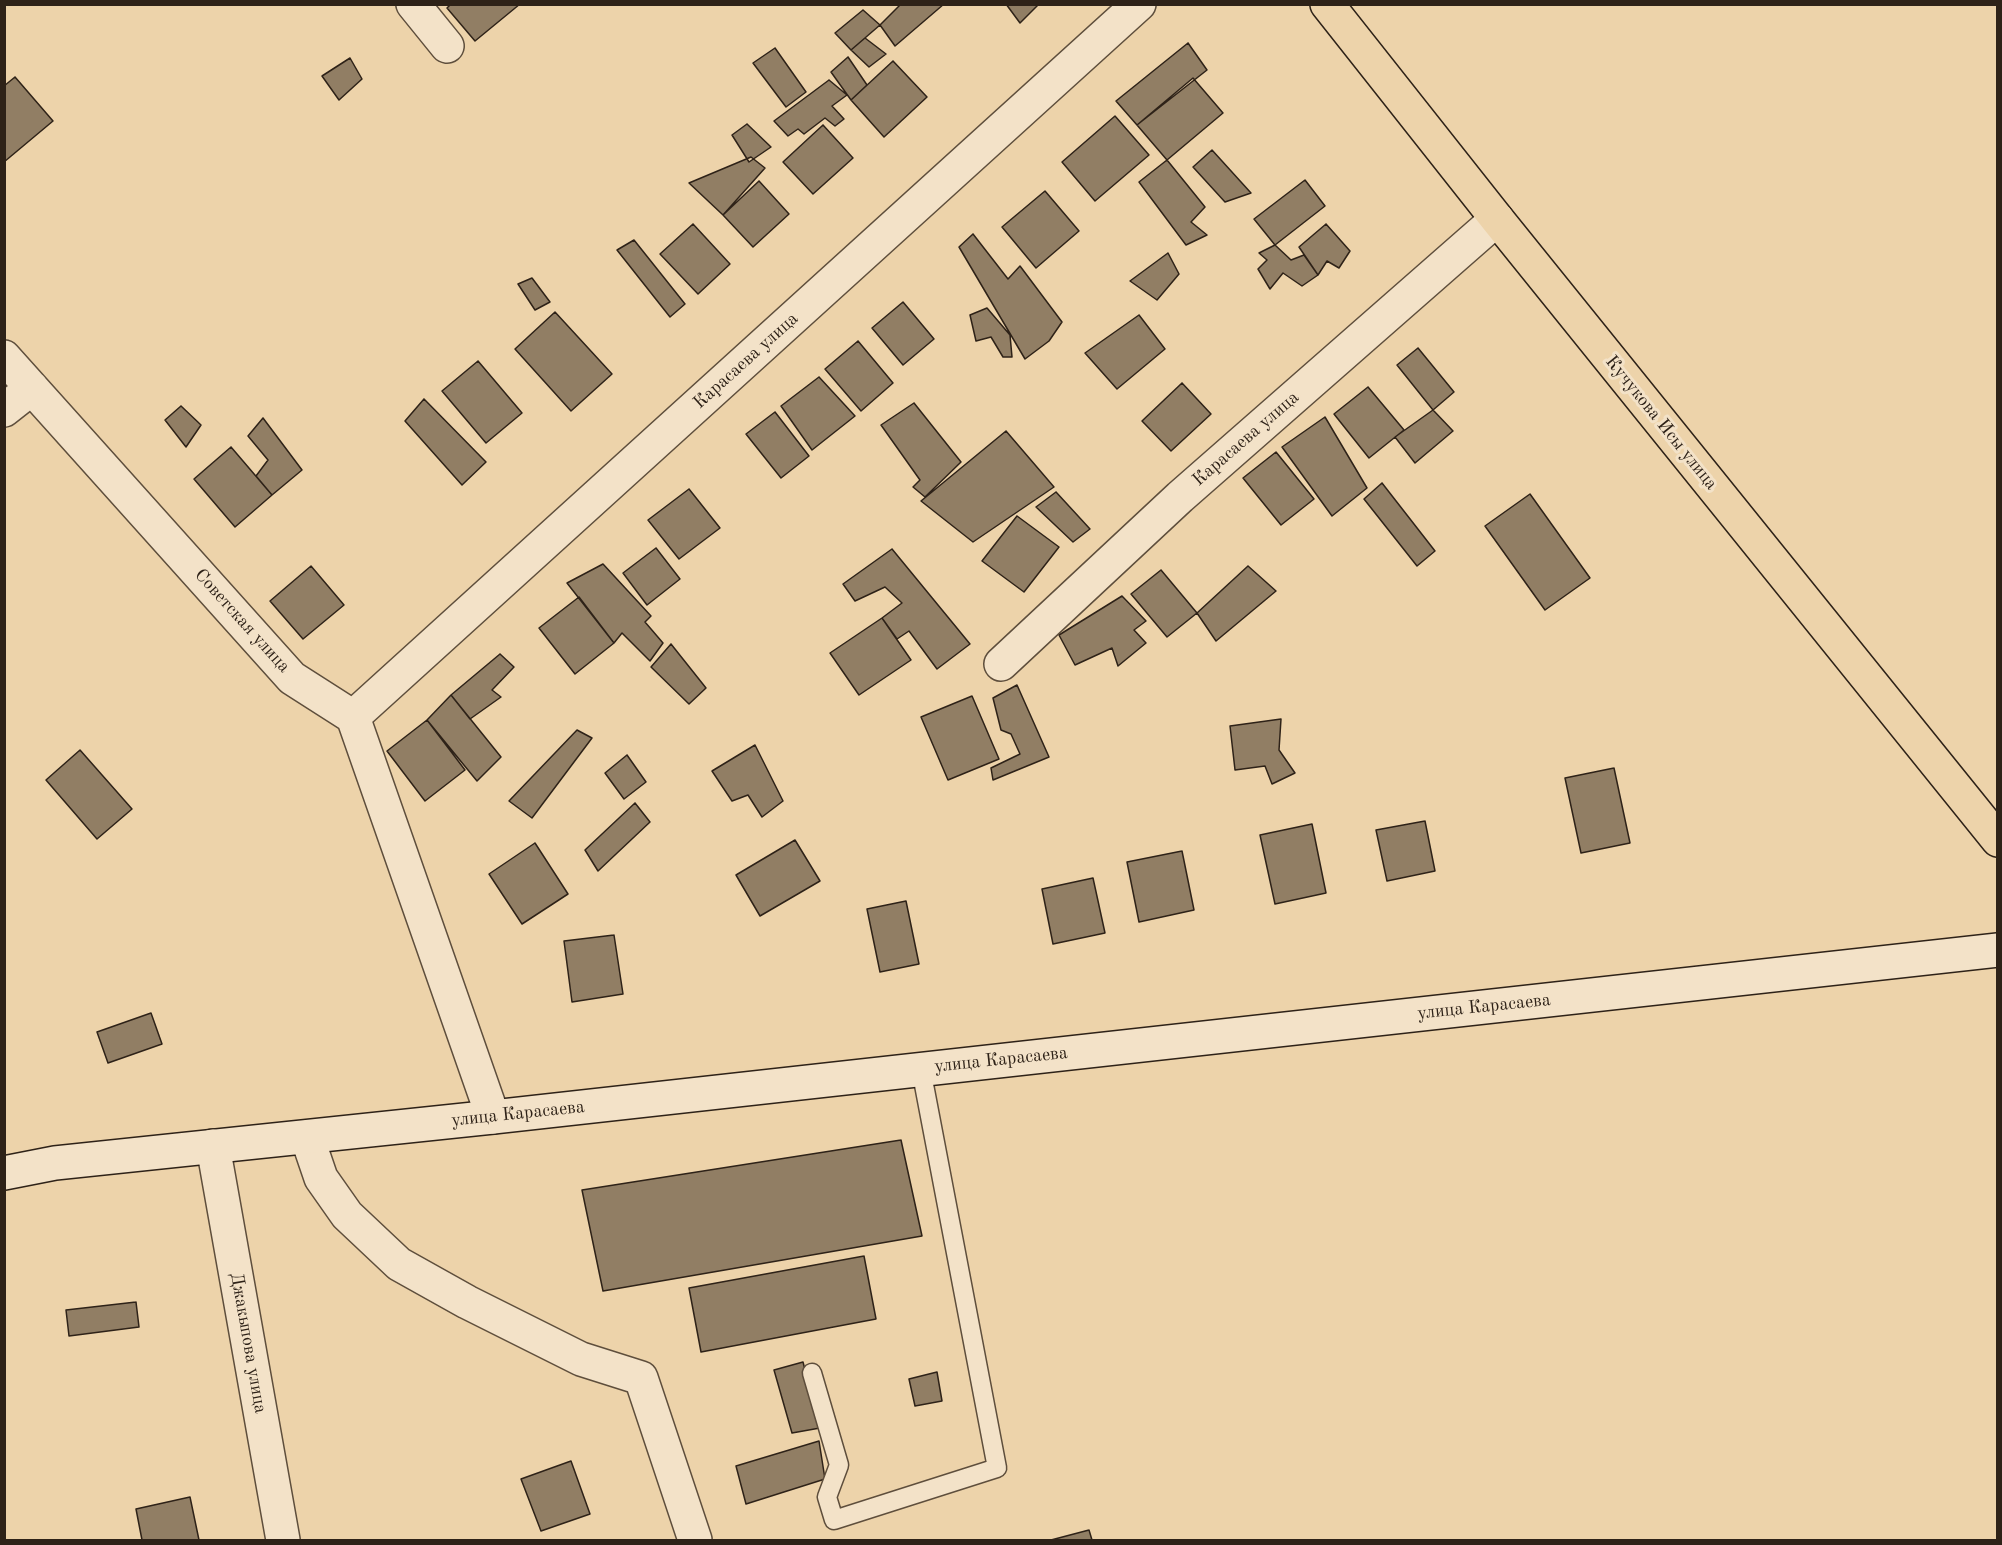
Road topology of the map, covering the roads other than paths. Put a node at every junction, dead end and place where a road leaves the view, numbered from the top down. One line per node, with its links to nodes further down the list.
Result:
1 (413, 4): 4 (street)
2 (1139, 4): 10 (street, Карасаева улица)
3 (1327, 4): 5 (main road, Кучукова Исы улица)
4 (447, 46)
5 (1497, 219): 9 (street, Карасаева улица); 11 (main road, Кучукова Исы улица)
6 (4, 357): 7 (street, Советская улица)
7 (32, 388): 8 (street); 10 (street, Советская улица)
8 (4, 410)
9 (1001, 664)
10 (352, 717): 14 (street)
11 (1998, 840)
12 (1998, 950): 13 (street, улица Карасаева)
13 (921, 1069): 14 (street, улица Карасаева); 18 (lane)
14 (493, 1117): 15 (street, улица Карасаева)
15 (307, 1137): 16 (street, улица Карасаева); 20 (street)
16 (213, 1146): 17 (street, улица Карасаева); 19 (street, Джакыпова улица)
17 (4, 1173)
18 (812, 1373)
19 (282, 1540)
20 (695, 1540)

